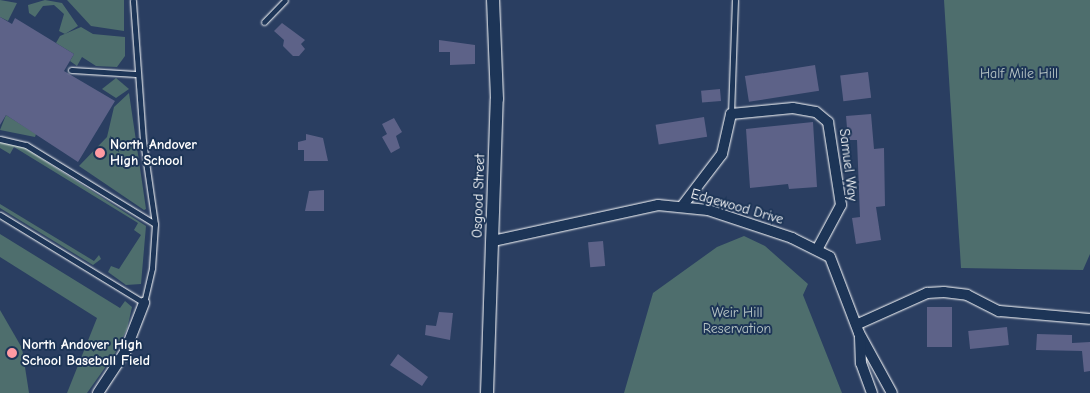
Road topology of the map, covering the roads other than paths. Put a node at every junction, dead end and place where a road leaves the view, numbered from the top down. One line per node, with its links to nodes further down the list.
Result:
1 (133, 0): 7 (lane)
2 (285, 0): 5 (lane)
3 (493, 0): 13 (street, Osgood Street)
4 (735, 0): 8 (lane)
5 (264, 22)
6 (71, 70): 7 (lane)
7 (137, 74): 12 (lane)
8 (731, 114): 10 (street); 14 (street, Samuel Way)
9 (0, 139): 12 (lane)
10 (683, 205): 13 (street, Edgewood Drive); 14 (street, Edgewood Drive)
11 (0, 215): 15 (lane)
12 (155, 224): 15 (lane)
13 (493, 241): 19 (street, Osgood Street)
14 (818, 248): 17 (street, Edgewood Drive)
15 (144, 304): 18 (street)
16 (1090, 319): 17 (street)
17 (859, 329): 20 (street, Edgewood Drive); 21 (street, Edgewood Drive)
18 (98, 393)
19 (487, 393)
20 (872, 393)
21 (892, 393)

